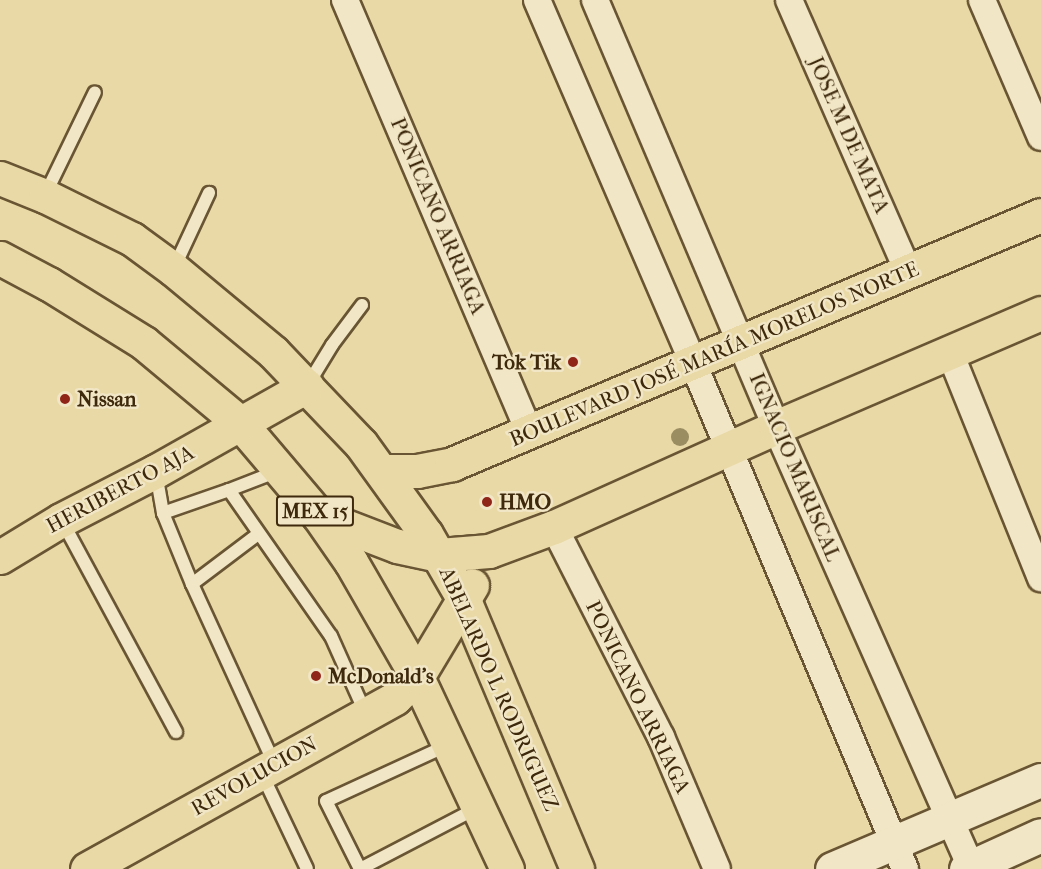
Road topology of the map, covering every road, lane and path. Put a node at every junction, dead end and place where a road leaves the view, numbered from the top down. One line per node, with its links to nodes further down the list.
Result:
1 (345, 0): 23 (street, PONICANO ARRIAGA)
2 (537, 0): 19 (street)
3 (595, 0): 17 (street, IGNACIO MARISCAL)
4 (789, 0): 14 (street, JOSE M DE MATA)
5 (982, 0): 7 (street)
6 (95, 92): 10 (lane)
7 (1041, 138)
8 (0, 178): 10 (main road, ABELARDO L RODRIGUEZ)
9 (209, 193): 13 (lane)
10 (45, 196): 13 (main road, ABELARDO L RODRIGUEZ)
11 (1041, 215): 14 (main road, BOULEVARD JOSÉ MARÍA MORELOS NORTE)
12 (0, 258): 21 (main road, MEX 15)
13 (174, 269): 20 (main road, ABELARDO L RODRIGUEZ)
14 (908, 271): 17 (main road, BOULEVARD JOSÉ MARÍA MORELOS NORTE)
15 (363, 305): 20 (lane)
16 (1041, 313): 18 (main road)
17 (741, 342): 19 (main road, BOULEVARD JOSÉ MARÍA MORELOS NORTE); 22 (street, IGNACIO MARISCAL)
18 (950, 353): 22 (main road); 37 (street)
19 (693, 363): 23 (main road, BOULEVARD JOSÉ MARÍA MORELOS NORTE); 24 (street)
20 (307, 386): 21 (main road, HERIBERTO AJA); 27 (main road, ABELARDO L RODRIGUEZ)
21 (240, 423): 25 (main road, HERIBERTO AJA); 26 (main road, MEX 15)
22 (776, 427): 24 (main road); 47 (street, IGNACIO MARISCAL)
23 (530, 433): 27 (main road, BOULEVARD JOSÉ MARÍA MORELOS NORTE)
24 (729, 449): 32 (main road); 49 (street)
25 (156, 471): 29 (lane); 31 (main road, HERIBERTO AJA)
26 (278, 471): 28 (lane); 30 (main road, MEX 15)
27 (382, 471): 35 (main road, ABELARDO L RODRIGUEZ)
28 (229, 490): 29 (lane); 33 (lane)
29 (163, 513): 38 (lane)
30 (319, 516): 35 (main road); 40 (main road, MEX 15)
31 (61, 519): 36 (main road, HERIBERTO AJA); 42 (lane)
32 (554, 527): 34 (main road); 55 (street, PONICANO ARRIAGA)
33 (258, 534): 38 (lane); 41 (lane)
34 (489, 551): 35 (main road); 39 (main road, REVOLUCION)
35 (439, 555): 39 (main road, ABELARDO L RODRIGUEZ)
36 (0, 557)
37 (1041, 578)
38 (192, 584): 44 (lane)
39 (464, 600): 40 (main road, REVOLUCION); 54 (main road, ABELARDO L RODRIGUEZ)
40 (417, 677): 41 (main road, REVOLUCION); 43 (main road, MEX 15)
41 (366, 714): 44 (main road, REVOLUCION)
42 (176, 732)
43 (449, 744): 46 (main road, MEX 15); 46 (lane)
44 (268, 768): 51 (main road, REVOLUCION); 52 (lane)
45 (1041, 780): 47 (street)
46 (478, 807): 53 (main road, MEX 15)
47 (952, 819): 49 (street); 50 (street, IGNACIO MARISCAL)
48 (1041, 835): 50 (street)
49 (899, 856): 56 (street)
50 (969, 868)
51 (87, 869)
52 (307, 869)
53 (507, 869)
54 (577, 869)
55 (717, 869)
56 (832, 869)

